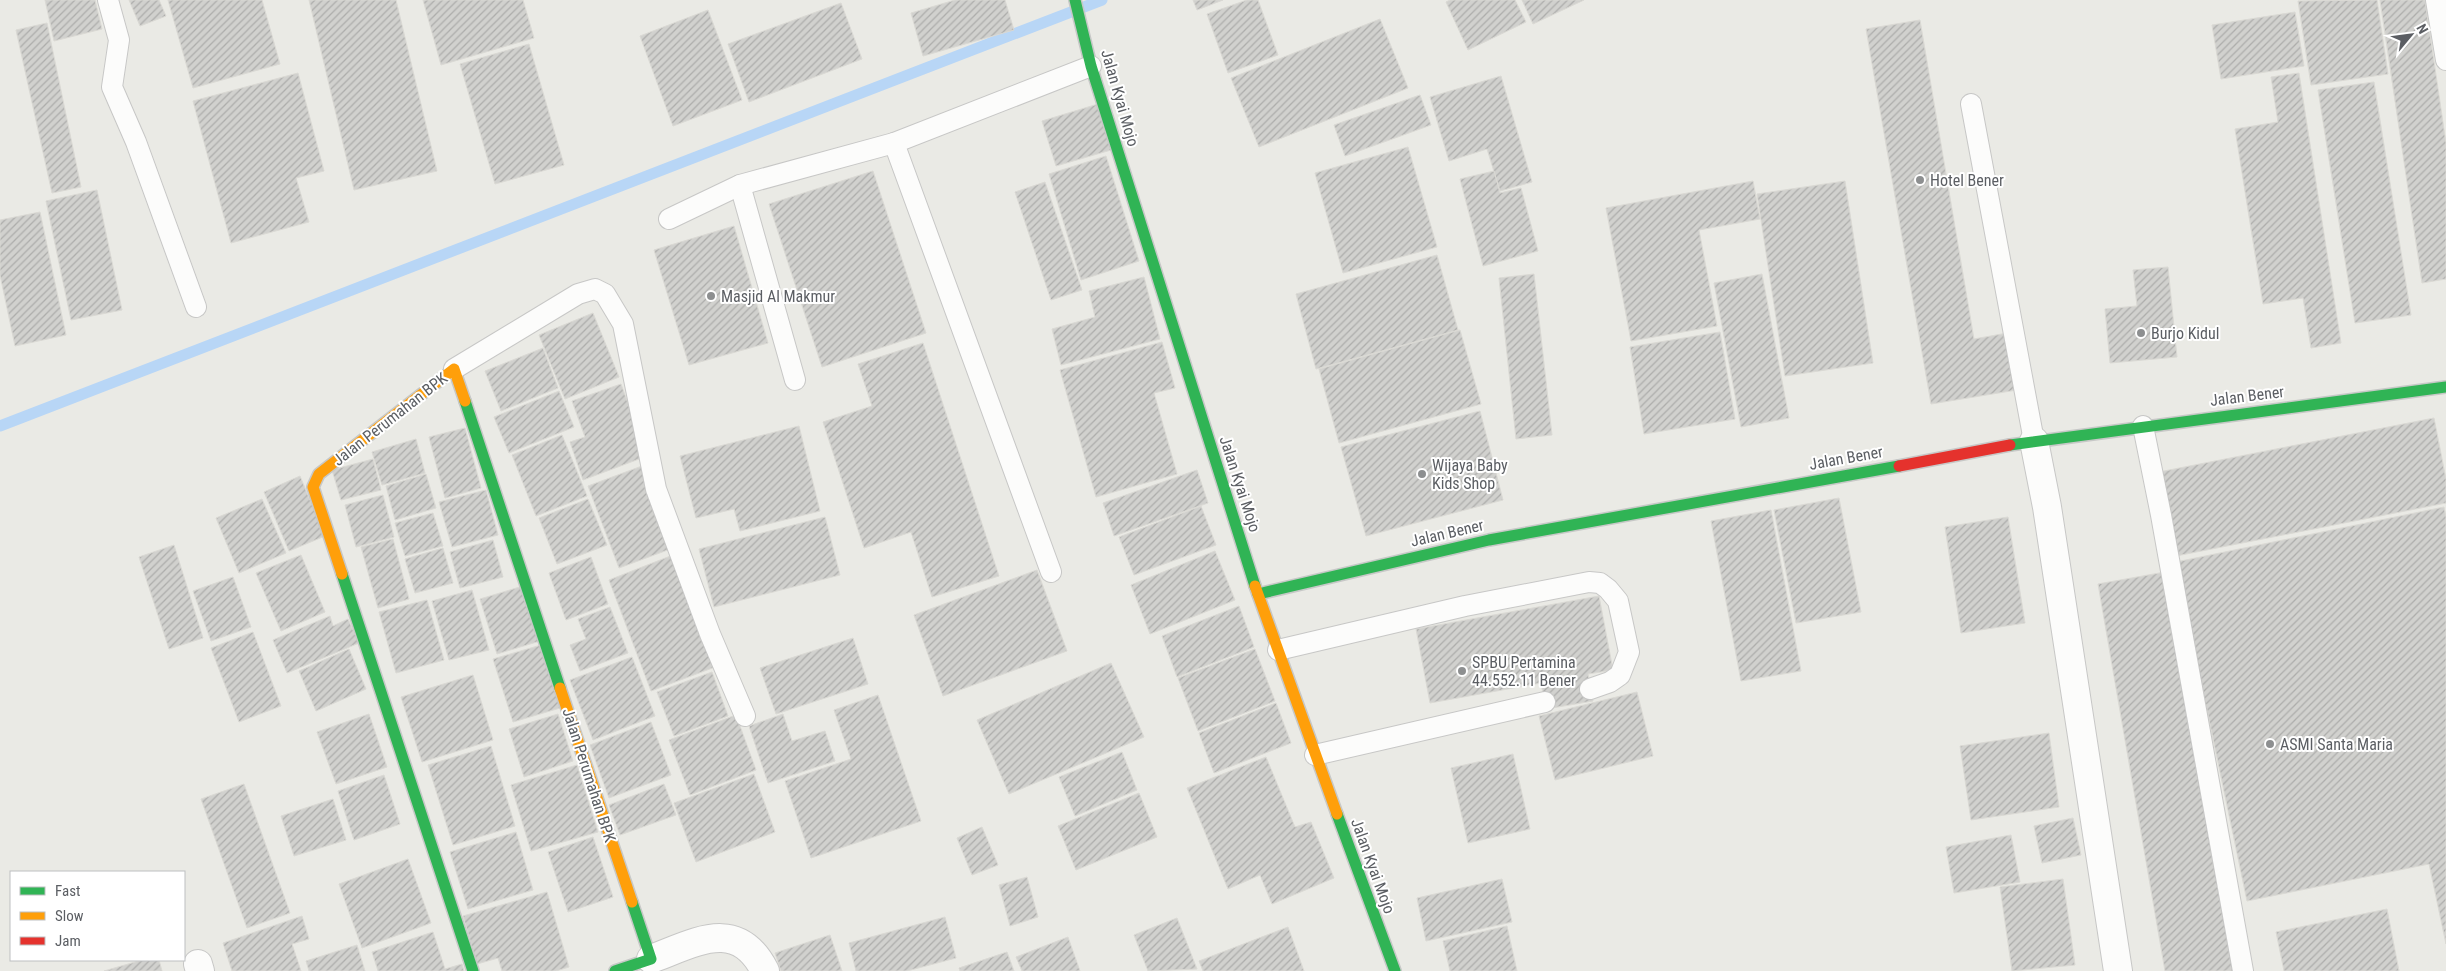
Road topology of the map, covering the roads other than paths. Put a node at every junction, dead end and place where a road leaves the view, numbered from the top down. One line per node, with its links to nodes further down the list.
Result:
1 (108, 0): 10 (lane)
2 (1075, 0): 4 (street, Jalan Kyai Mojo)
3 (2436, 0): 5 (lane)
4 (1090, 56): 7 (lane); 17 (street, Jalan Kyai Mojo)
5 (2446, 60)
6 (1971, 104): 15 (lane)
7 (894, 144): 8 (lane); 16 (lane)
8 (740, 185): 9 (lane); 12 (lane)
9 (669, 219)
10 (196, 308)
11 (454, 369): 21 (lane); 23 (street, Jalan Perumahan BPK); 24 (street, Jalan Perumahan BPK)
12 (795, 380)
13 (2446, 387): 14 (street, Jalan Bener)
14 (2143, 426): 15 (street, Jalan Bener); 29 (lane)
15 (2034, 441): 17 (street, Jalan Bener); 28 (street)
16 (1051, 572)
17 (1258, 594): 18 (street, Jalan Kyai Mojo)
18 (1278, 650): 19 (lane); 22 (street, Jalan Kyai Mojo)
19 (1590, 689)
20 (1545, 702): 22 (lane)
21 (745, 716)
22 (1314, 755): 27 (street, Jalan Kyai Mojo)
23 (650, 959): 25 (street); 26 (street)
24 (473, 971)
25 (615, 971)
26 (765, 971)
27 (1395, 971)
28 (2118, 971)
29 (2243, 971)

